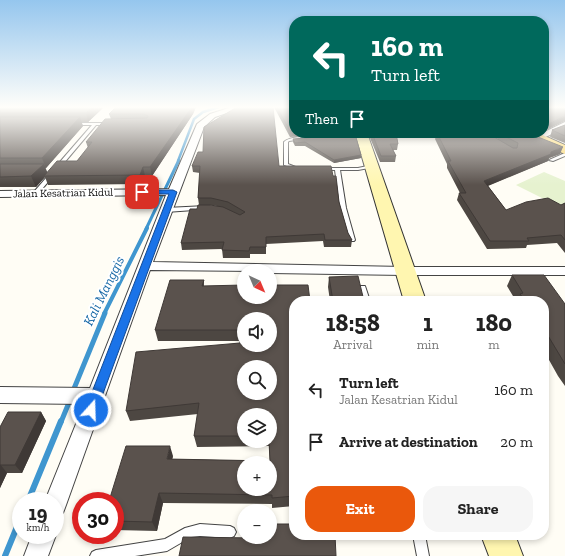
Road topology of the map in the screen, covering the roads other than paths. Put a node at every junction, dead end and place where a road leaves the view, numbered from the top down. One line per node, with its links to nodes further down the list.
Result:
1 (87, 133): 16 (lane)
2 (199, 133): 17 (street)
3 (303, 138): 12 (lane)
4 (362, 138): 11 (main road)
5 (495, 138): 7 (lane)
6 (538, 138): 8 (main road)
7 (497, 144)
8 (565, 150)
9 (565, 154): 10 (lane)
10 (551, 160)
11 (372, 166): 14 (lane); 24 (main road)
12 (300, 168)
13 (315, 169): 14 (lane)
14 (337, 170): 22 (lane)
15 (47, 171): 16 (lane)
16 (55, 171): 19 (lane)
17 (173, 192): 19 (street, Jalan Kesatrian Kidul); 21 (street)
18 (0, 194): 19 (street, Jalan Kesatrian Kidul)
19 (35, 194)
20 (211, 208): 21 (lane)
21 (166, 210): 23 (street)
22 (352, 240)
23 (146, 266): 24 (street); 30 (street)
24 (404, 271): 25 (street); 28 (main road)
25 (565, 271)
26 (362, 288): 27 (lane)
27 (364, 296)
28 (413, 296)
29 (0, 395): 30 (street)
30 (96, 396): 31 (street)
31 (60, 492)
32 (230, 532): 37 (lane)
33 (420, 540): 38 (lane)
34 (500, 540): 39 (main road)
35 (41, 544): 36 (street)
36 (36, 556)
37 (96, 556)
38 (423, 556)
39 (506, 556)

